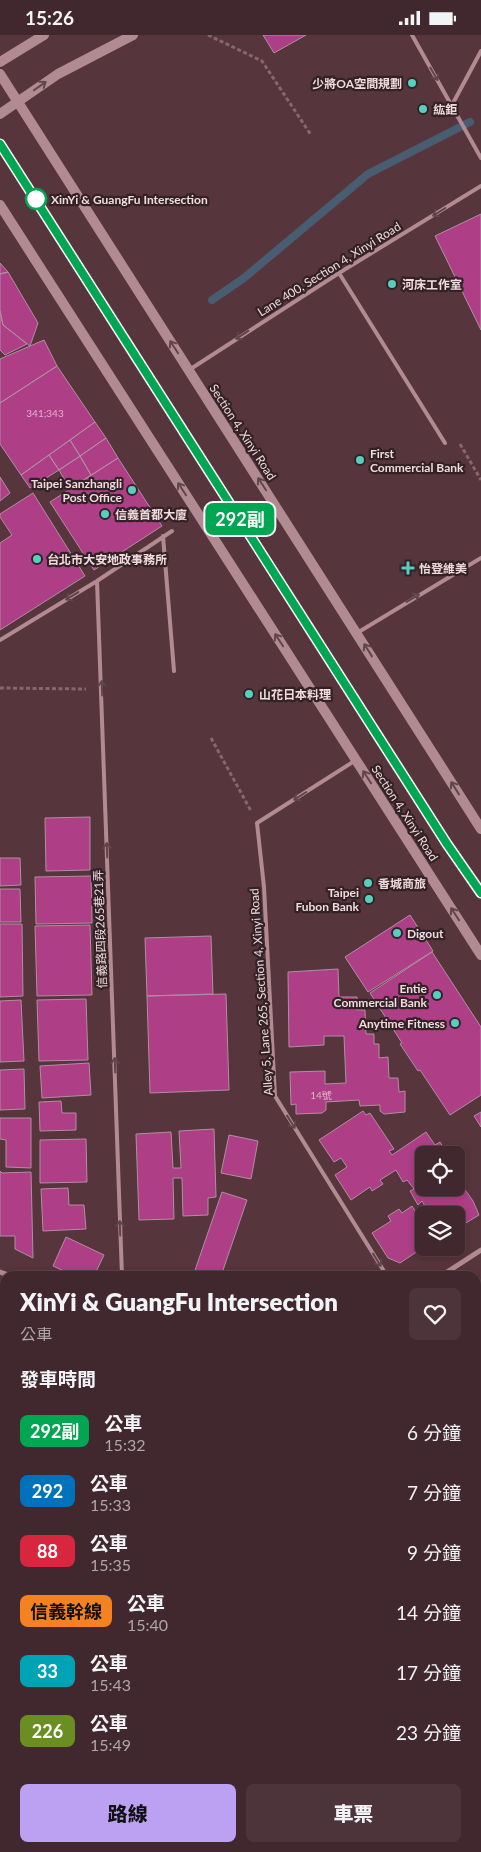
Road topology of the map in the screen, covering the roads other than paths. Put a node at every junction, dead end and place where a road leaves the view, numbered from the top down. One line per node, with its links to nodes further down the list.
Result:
1 (44, 35): 5 (main road)
2 (133, 35): 7 (main road, one-way to 2)
3 (412, 35): 8 (lane, one-way to 8)
4 (481, 51): 8 (lane)
5 (0, 62)
6 (0, 74): 7 (main road, Section 4, Xinyi Road)
7 (18, 102): 9 (main road); 15 (main road, Section 4, Xinyi Road, one-way to 7)
8 (452, 105): 11 (lane)
9 (0, 114)
10 (0, 144): 26 (lane, Section 4, Xinyi Road)
11 (481, 158)
12 (481, 186): 14 (lane, Lane 400, Section 4, Xinyi Road, one-way to 14)
13 (0, 205): 24 (main road, Section 4, Xinyi Road, one-way to 13)
14 (339, 273): 15 (lane, Lane 400, Section 4, Xinyi Road, one-way to 15); 16 (lane)
15 (189, 370): 21 (main road, Section 4, Xinyi Road, one-way to 15)
16 (445, 443)
17 (172, 531): 18 (lane)
18 (163, 536): 20 (lane); 23 (lane)
19 (481, 558): 21 (lane, one-way to 19)
20 (97, 581): 22 (lane, one-way to 22); 29 (lane, 信義路四段265巷21弄, one-way to 20)
21 (357, 633): 25 (main road, Section 4, Xinyi Road, one-way to 21)
22 (0, 640)
23 (174, 671)
24 (356, 760): 27 (main road, Section 4, Xinyi Road, one-way to 24); 30 (lane, Alley 5, Lane 265, Section 4, Xinyi Road, one-way to 30)
25 (481, 829)
26 (481, 893)
27 (481, 955)
28 (481, 1250): 31 (street)
29 (122, 1271)
30 (384, 1271)
31 (449, 1271)

